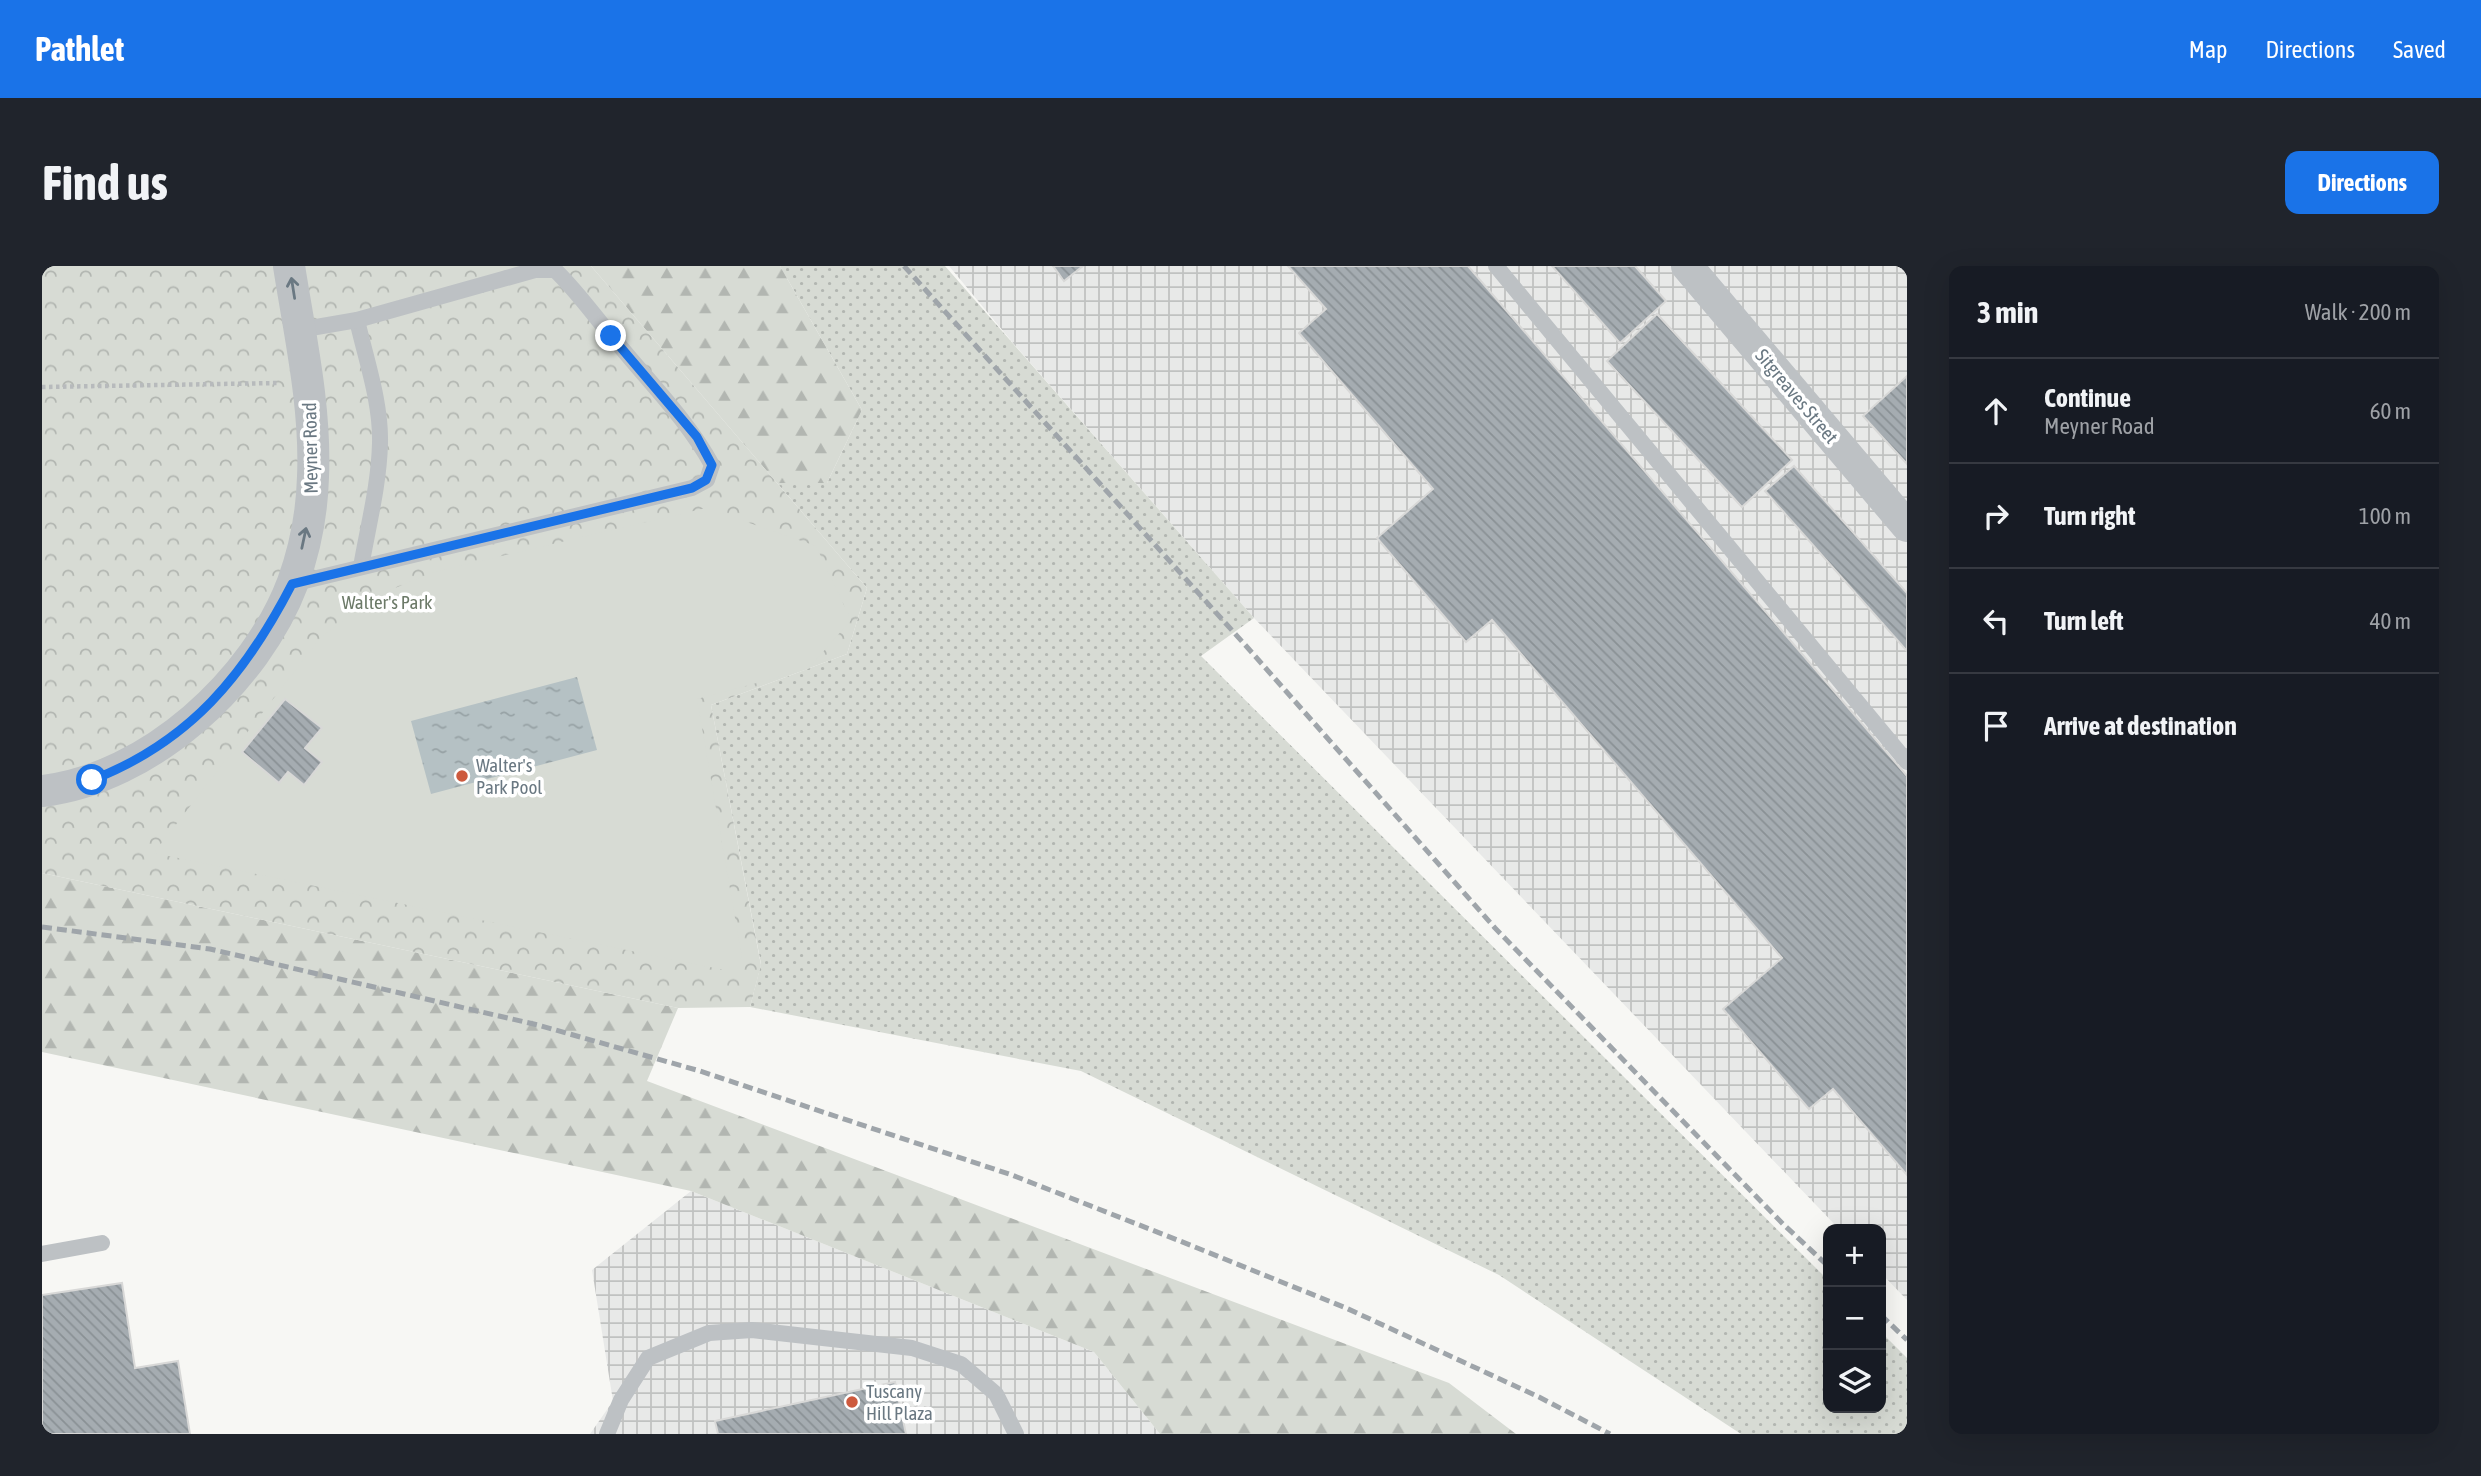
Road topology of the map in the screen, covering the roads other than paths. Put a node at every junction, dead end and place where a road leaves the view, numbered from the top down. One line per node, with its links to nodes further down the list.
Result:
1 (289, 266): 5 (street, Meyner Road, one-way to 1)
2 (1496, 266): 9 (lane)
3 (1687, 266): 6 (street, Sitgreaves Street)
4 (357, 320): 5 (lane); 7 (lane); 7 (lane)
5 (299, 330): 8 (street, Meyner Road, one-way to 5)
6 (1907, 526)
7 (361, 567): 8 (lane)
8 (292, 584): 10 (street, Meyner Road)
9 (1907, 762)
10 (42, 791)
11 (102, 1243): 12 (lane)
12 (42, 1254)
13 (607, 1434): 14 (lane)
14 (1016, 1434)

